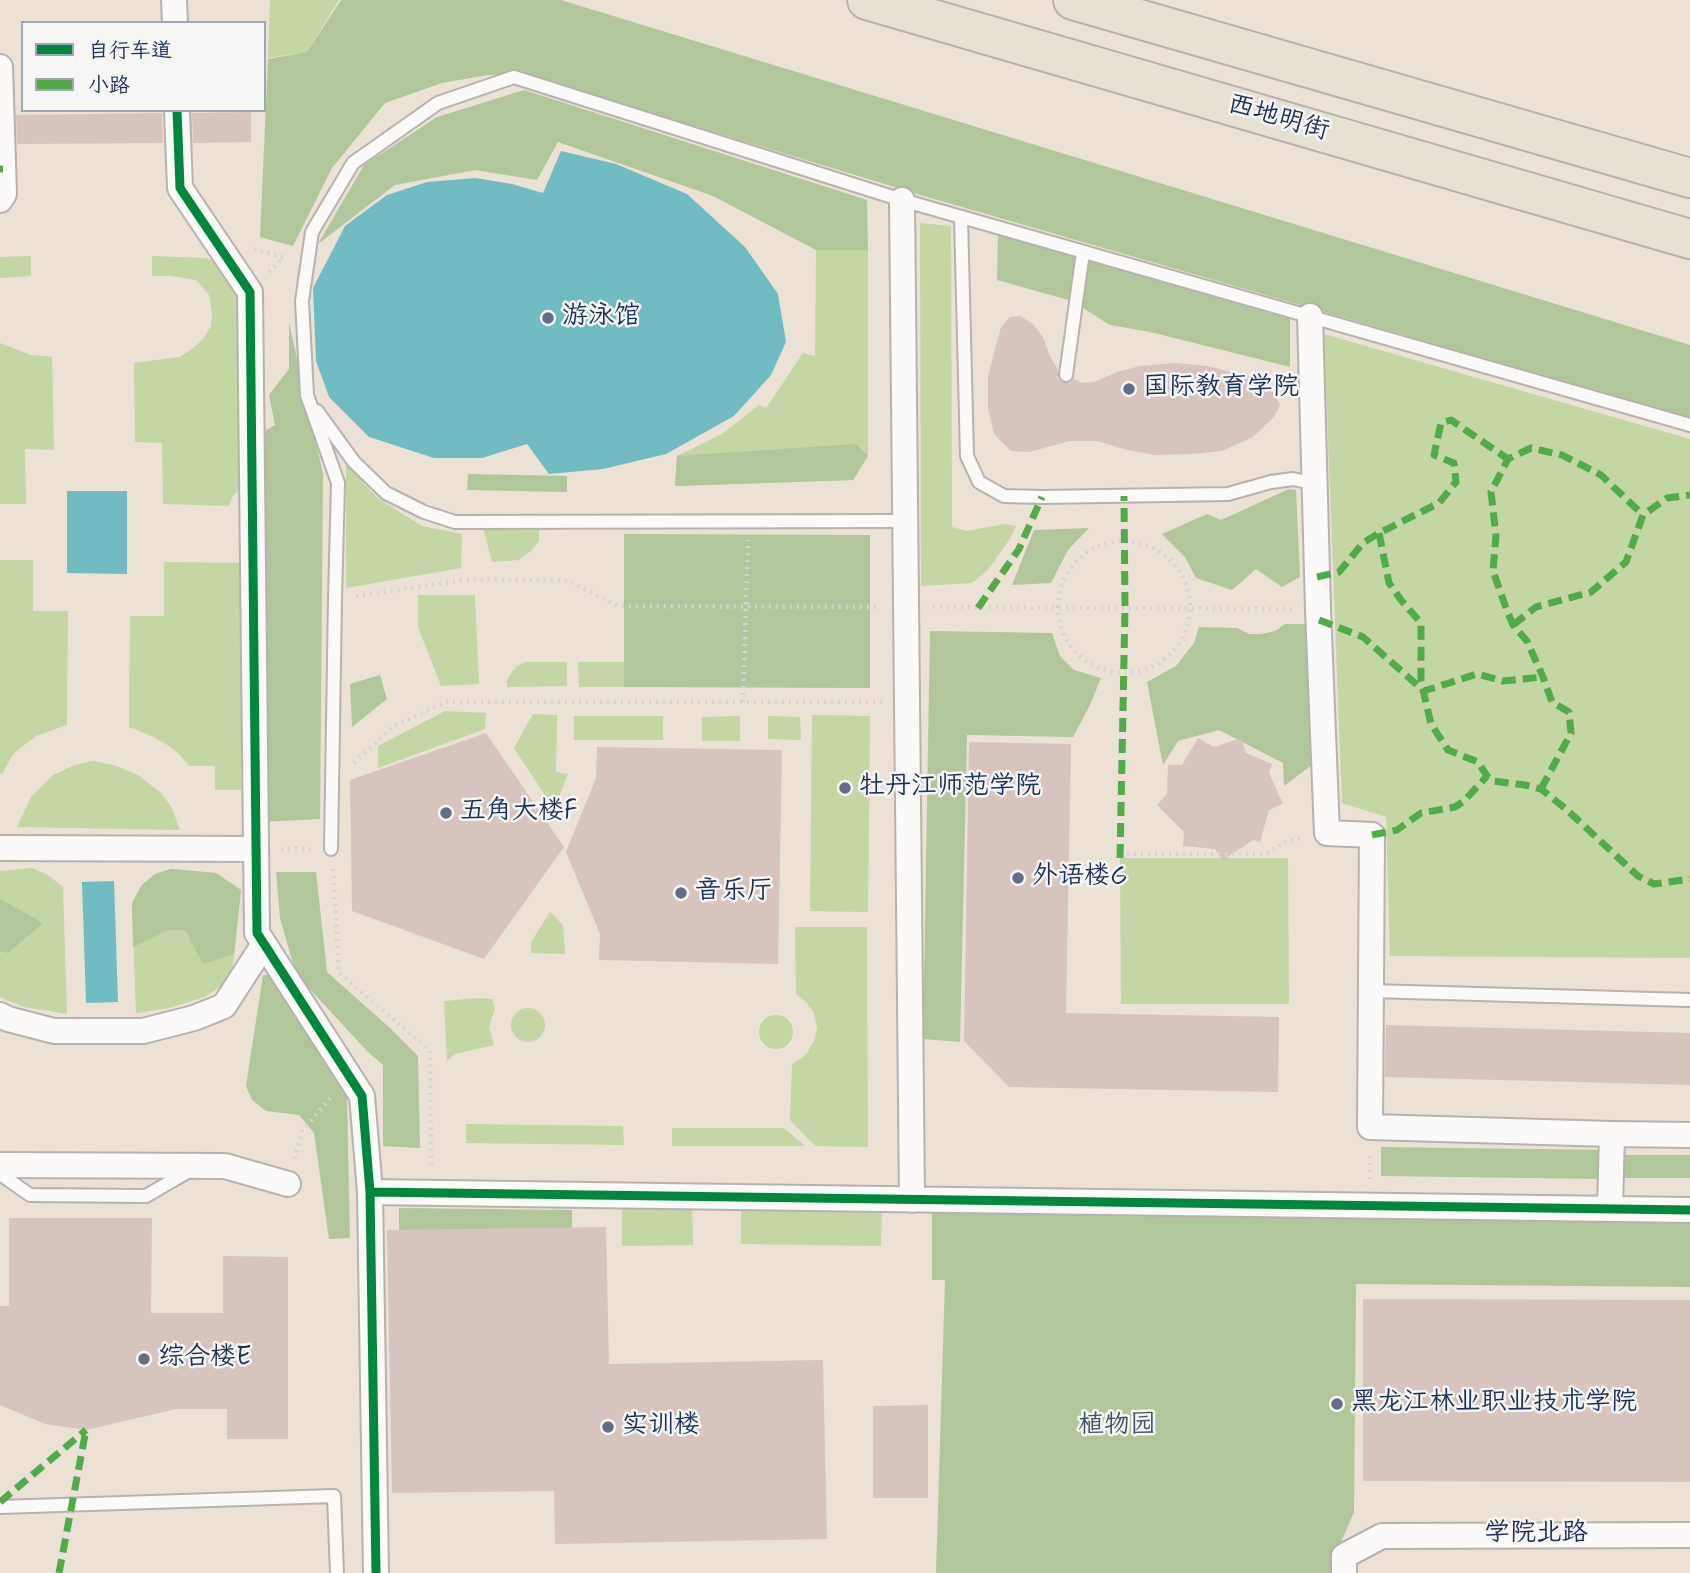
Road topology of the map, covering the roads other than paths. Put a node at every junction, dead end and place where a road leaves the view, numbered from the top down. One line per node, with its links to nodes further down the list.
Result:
1 (174, 0): 4 (street)
2 (867, 0): 11 (highway, 西地明街)
3 (1073, 0): 7 (highway)
4 (175, 21)
5 (0, 68): 8 (street)
6 (177, 112): 20 (street)
7 (1690, 178)
8 (0, 200)
9 (902, 200): 10 (lane); 15 (lane); 18 (street)
10 (961, 217): 12 (lane); 17 (lane)
11 (1690, 239)
12 (1083, 252): 13 (lane); 14 (lane)
13 (1310, 316): 16 (lane); 17 (street)
14 (1066, 375)
15 (307, 395): 18 (lane); 21 (lane)
16 (1690, 425)
17 (1315, 493): 23 (street)
18 (906, 521): 33 (street)
19 (0, 848): 20 (street)
20 (256, 849): 22 (street)
21 (331, 849)
22 (264, 944): 25 (street); 32 (street)
23 (1371, 991): 24 (lane); 26 (street)
24 (1690, 1000)
25 (0, 1015)
26 (1612, 1134): 27 (street); 34 (street)
27 (1690, 1135)
28 (0, 1165): 29 (street)
29 (197, 1166): 30 (lane); 31 (street)
30 (0, 1174)
31 (288, 1184)
32 (370, 1192): 33 (street); 39 (street)
33 (912, 1200): 34 (street)
34 (1610, 1209): 35 (street)
35 (1690, 1210)
36 (0, 1507): 38 (lane)
37 (1690, 1535): 40 (street, 学院北路)
38 (337, 1573)
39 (376, 1573)
40 (1344, 1573)

